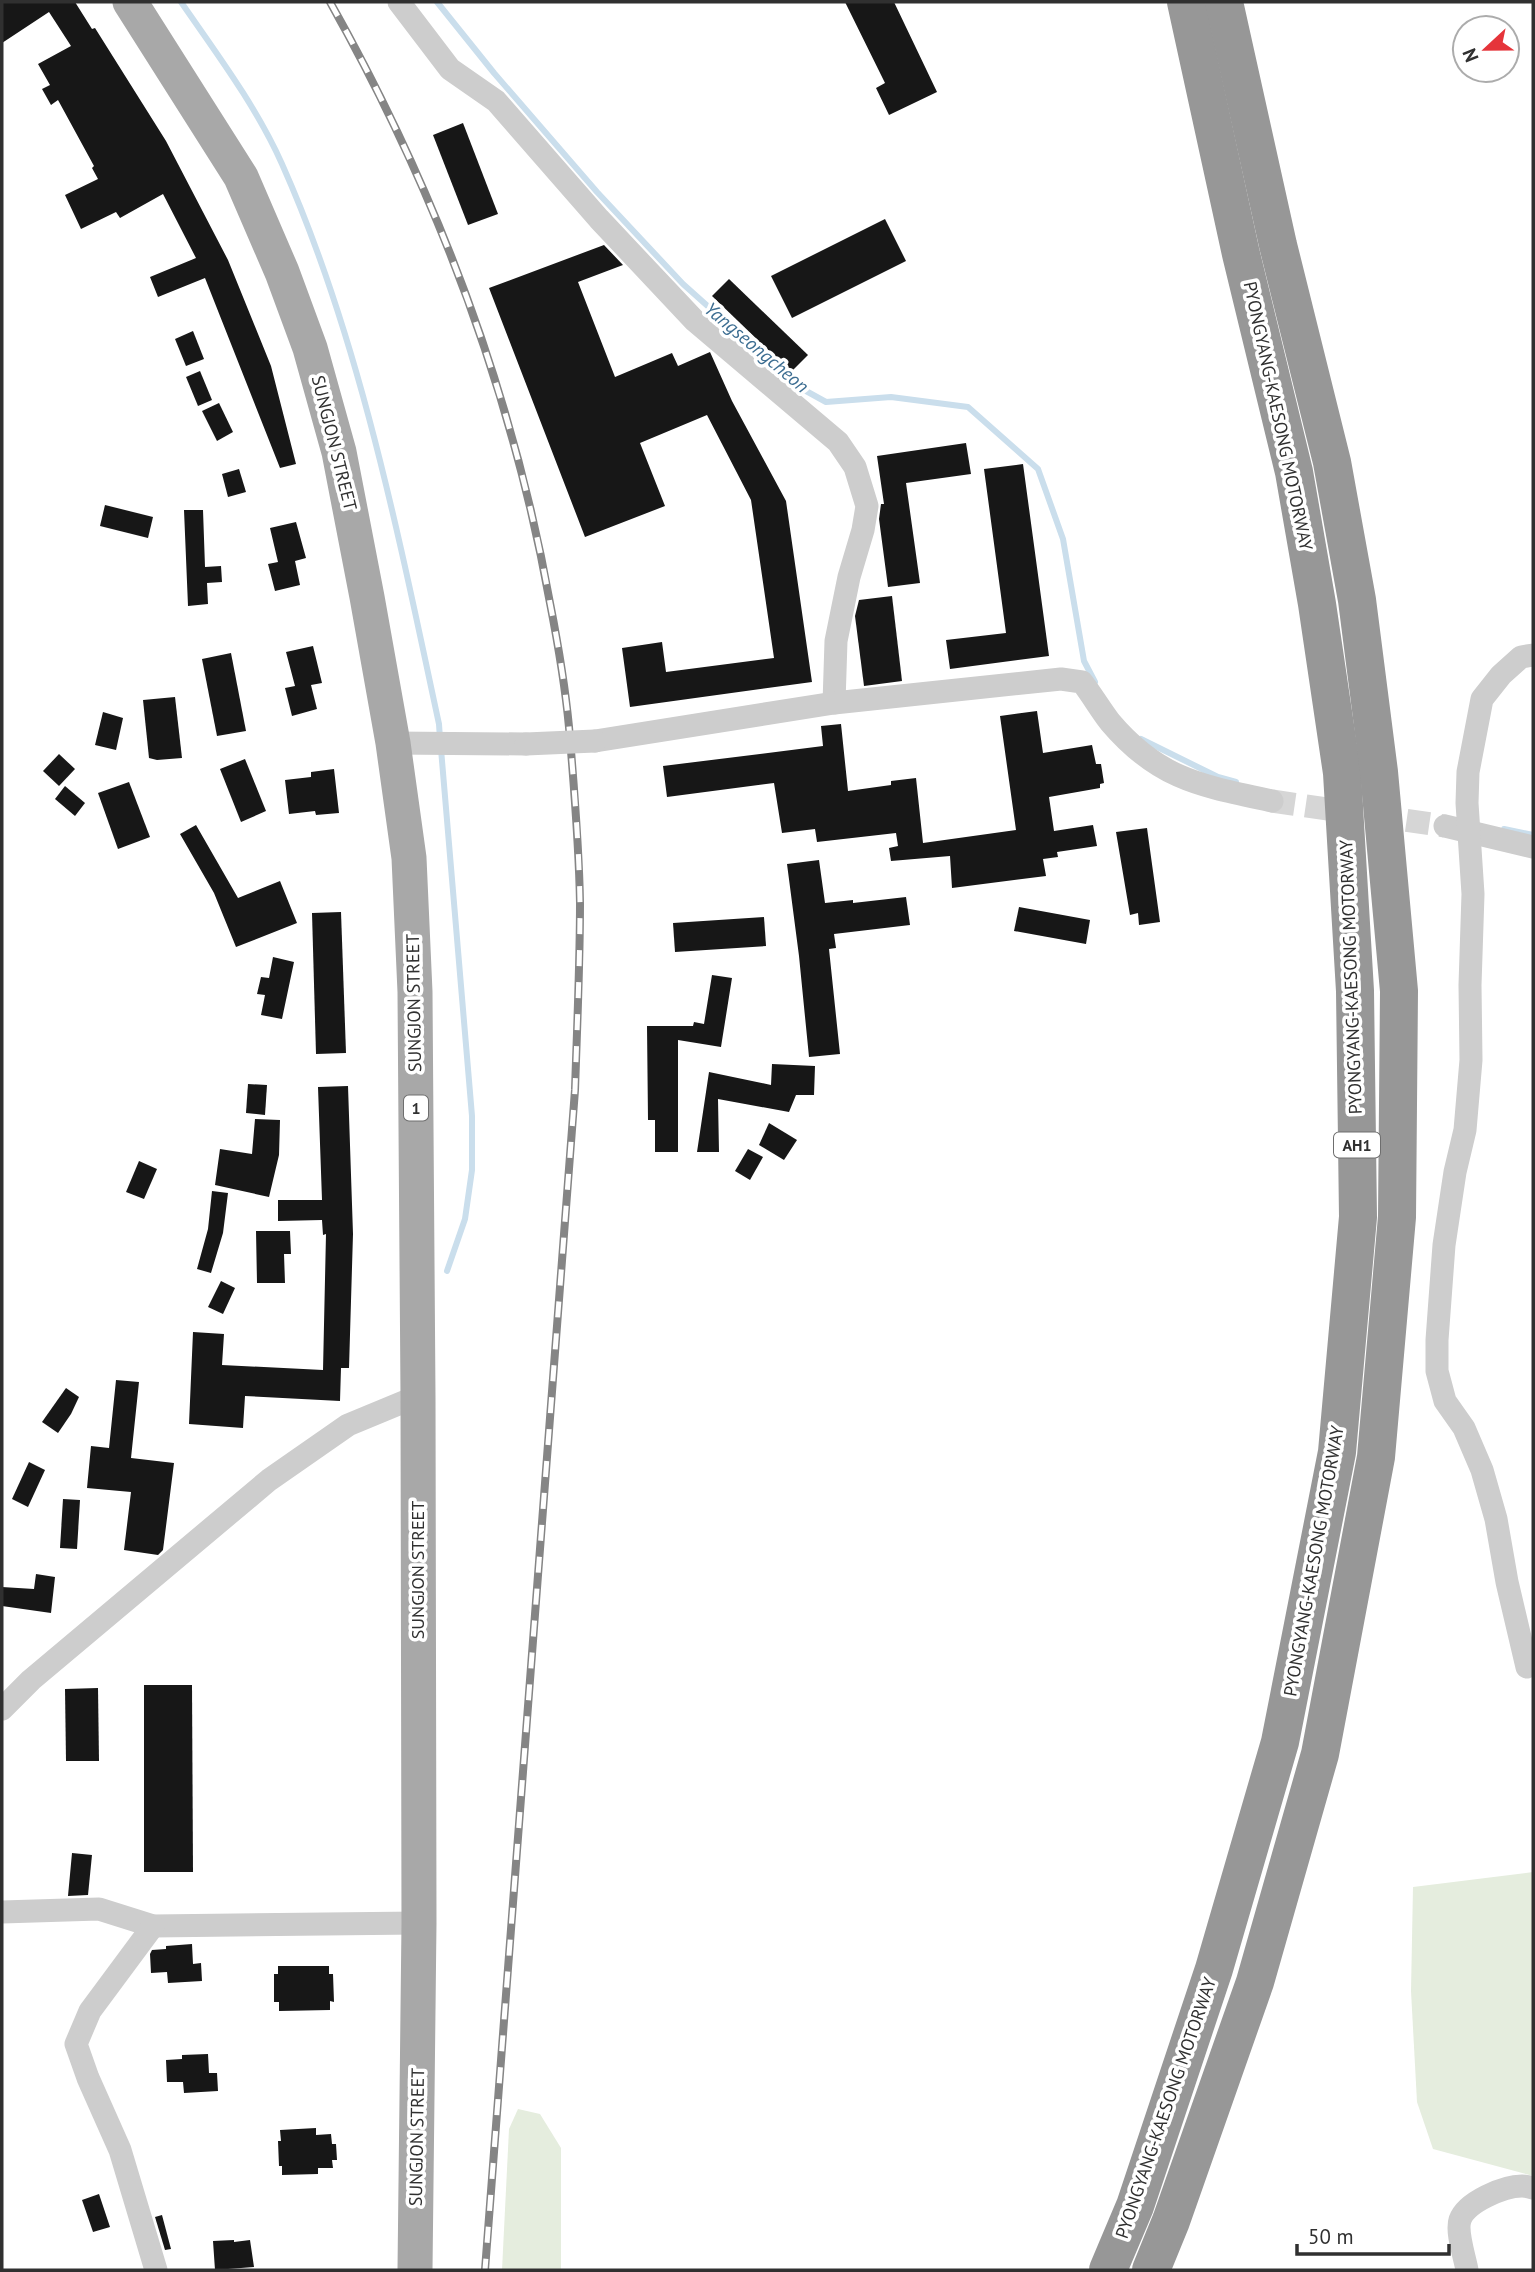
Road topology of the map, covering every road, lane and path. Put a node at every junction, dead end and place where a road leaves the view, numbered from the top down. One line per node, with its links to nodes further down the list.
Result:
1 (130, 2): 7 (main road, SUNGJON STREET / 1)
2 (399, 2): 6 (street)
3 (1186, 2): 21 (highway, PYONGYANG-KAESONG MOTORWAY / AH1)
4 (1224, 2): 22 (highway, PYONGYANG-KAESONG MOTORWAY / AH1)
5 (1533, 655): 10 (street)
6 (834, 703): 7 (street, bridge); 8 (street)
7 (393, 743): 12 (main road, SUNGJON STREET / 1)
8 (1272, 801)
9 (1444, 826): 10 (street)
10 (1469, 831): 11 (street); 13 (street)
11 (1533, 846)
12 (418, 1396): 14 (street); 16 (main road, SUNGJON STREET / 1)
13 (1527, 1667)
14 (2, 1709)
15 (2, 1912): 17 (street)
16 (419, 1923): 17 (street); 20 (main road, SUNGJON STREET / 1)
17 (153, 1926): 19 (street)
18 (1533, 2188): 23 (street)
19 (156, 2270)
20 (415, 2270)
21 (1108, 2270)
22 (1151, 2270)
23 (1467, 2270)

